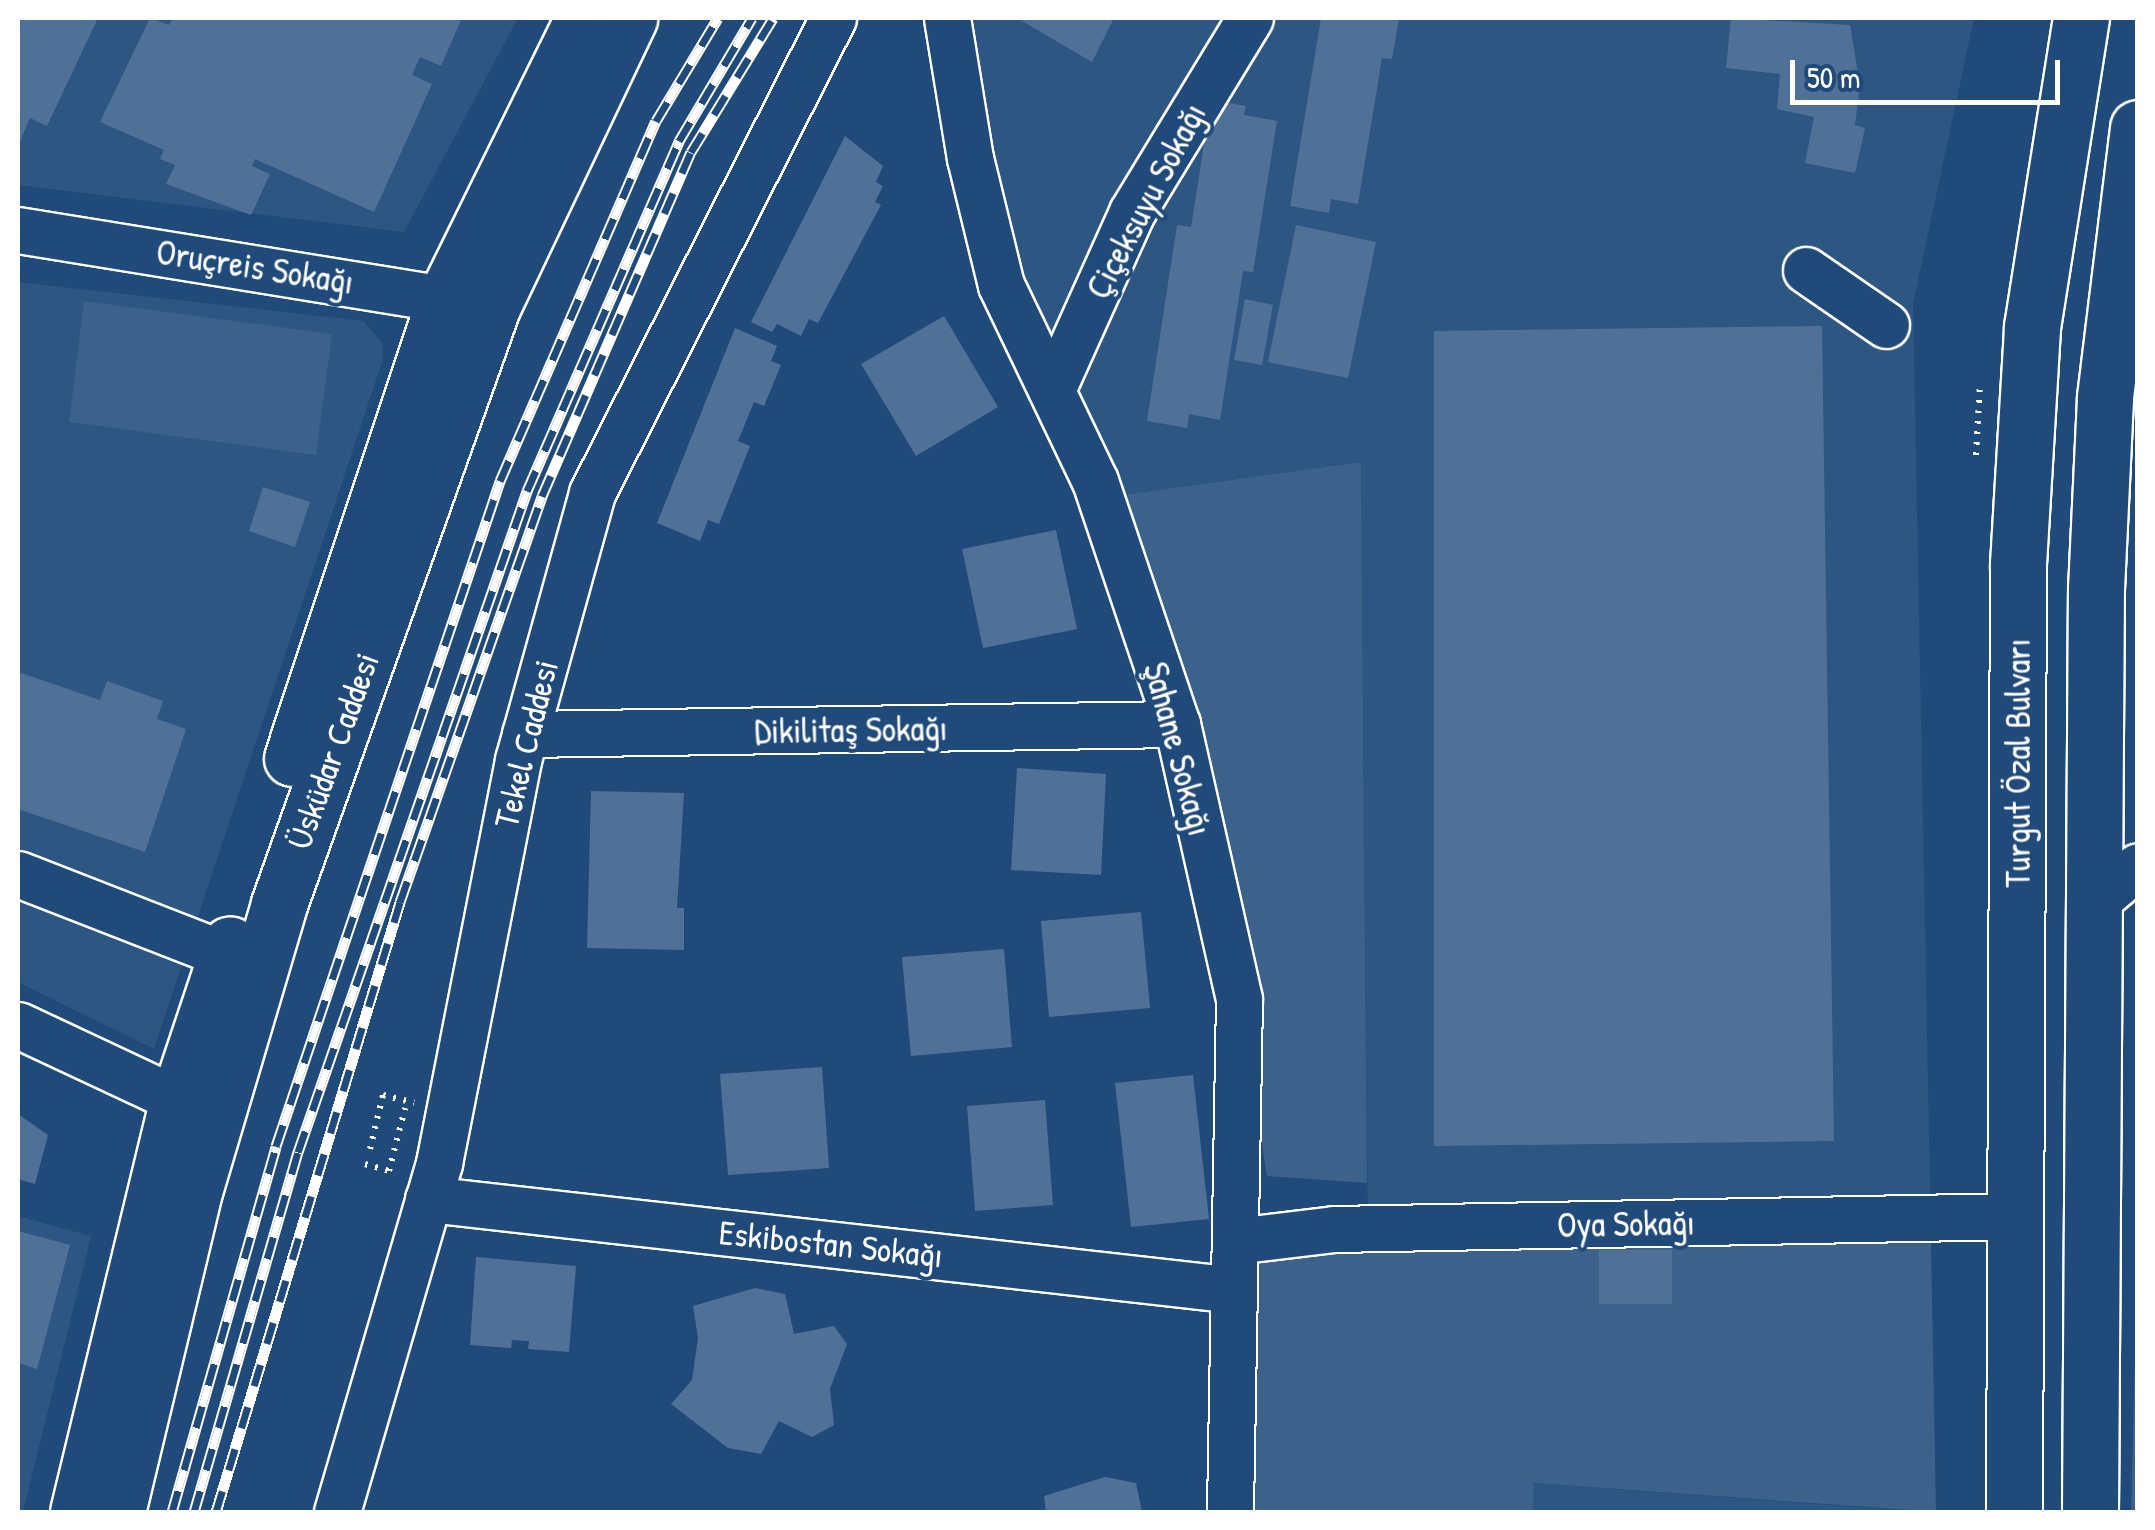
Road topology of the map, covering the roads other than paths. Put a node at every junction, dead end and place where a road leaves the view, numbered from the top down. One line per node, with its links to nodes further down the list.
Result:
1 (583, 18): 11 (main road, Üsküdar Caddesi)
2 (628, 18): 11 (main road, Üsküdar Caddesi)
3 (833, 18): 15 (street, Tekel Caddesi)
4 (946, 18): 13 (street, Şahane Sokağı)
5 (1250, 18): 13 (street, Çiçeksuyu Sokağı)
6 (2081, 18): 23 (main road, Turgut Özal Bulvarı)
7 (2138, 128): 8 (main road)
8 (2132, 198): 18 (main road)
9 (18, 230): 11 (street, Oruçreis Sokağı)
10 (1806, 270): 12 (street)
11 (468, 303): 19 (main road, Üsküdar Caddesi); 27 (main road, Üsküdar Caddesi)
12 (1886, 325)
13 (1052, 390): 14 (street, Şahane Sokağı)
14 (1177, 724): 15 (street, Dikilitaş Sokağı); 24 (street, Şahane Sokağı)
15 (525, 734): 22 (street, Tekel Caddesi)
16 (2138, 866): 18 (street)
17 (18, 874): 19 (street)
18 (2094, 903): 31 (main road)
19 (226, 956): 21 (main road, Üsküdar Caddesi)
20 (18, 1025): 21 (street)
21 (178, 1100): 26 (main road, Üsküdar Caddesi)
22 (428, 1199): 25 (street, Eskibostan Sokağı); 28 (street, Tekel Caddesi)
23 (2017, 1216): 24 (street, Oya Sokağı); 30 (main road, Turgut Özal Bulvarı)
24 (1235, 1241): 25 (street, Şahane Sokağı)
25 (1234, 1290): 29 (street, Şahane Sokağı)
26 (78, 1512)
27 (117, 1512)
28 (336, 1512)
29 (1230, 1512)
30 (2014, 1512)
31 (2090, 1512)

